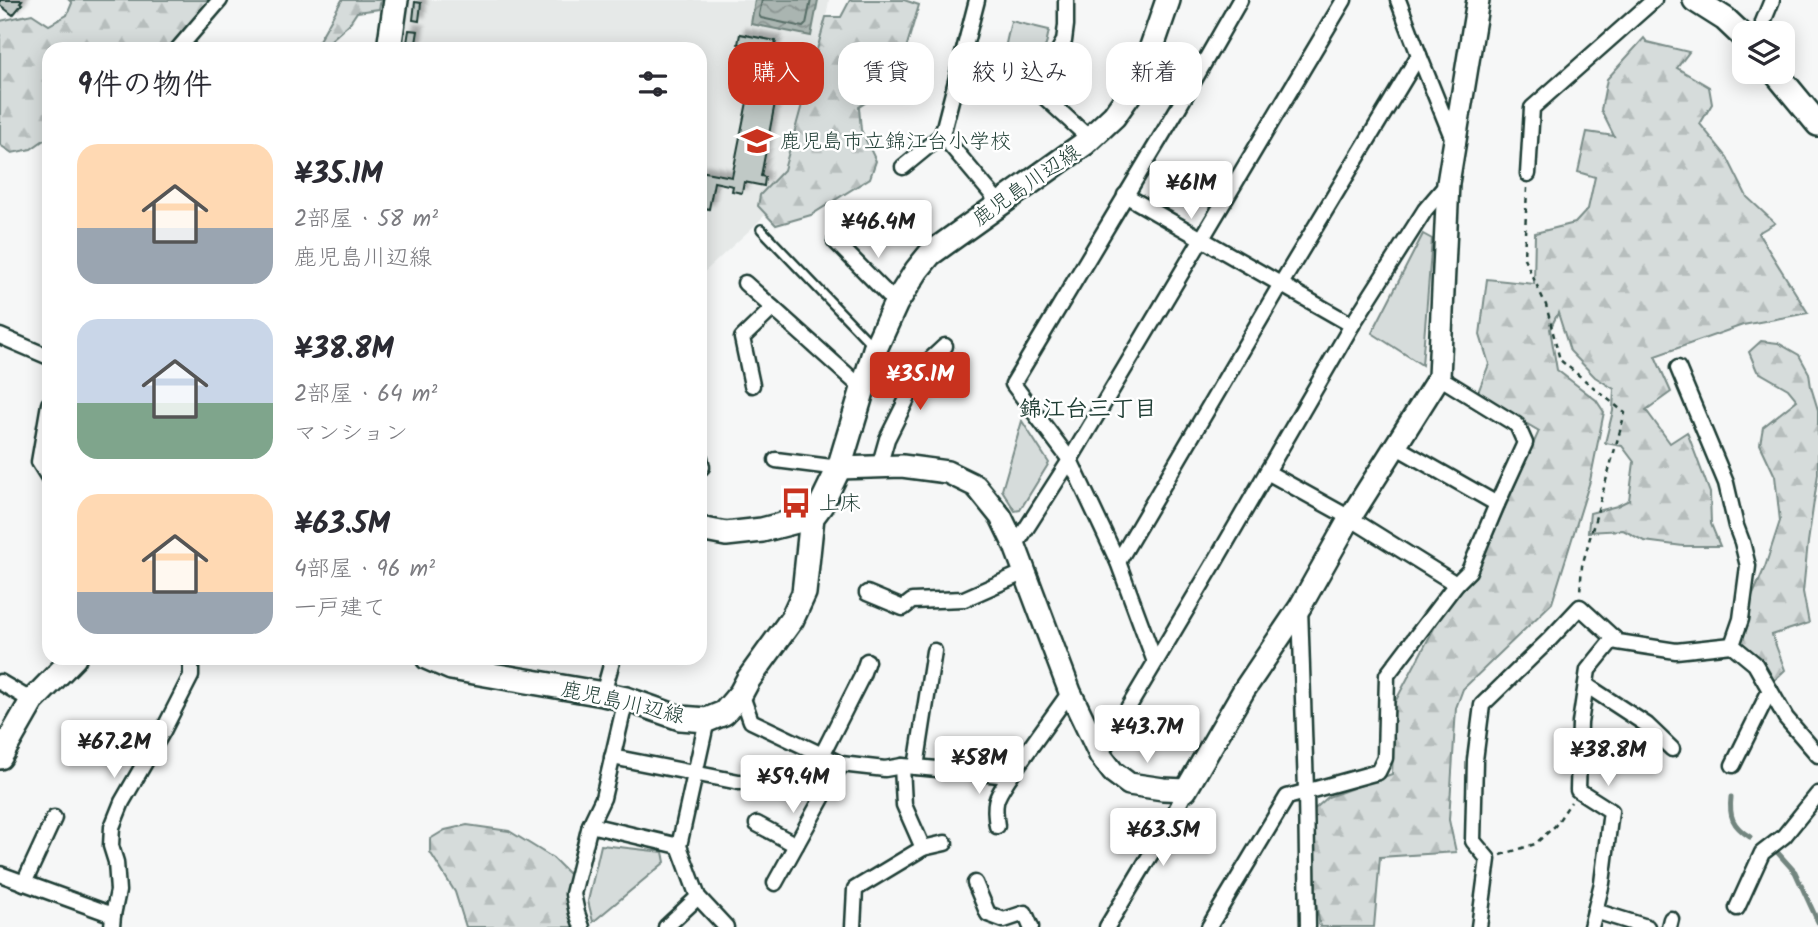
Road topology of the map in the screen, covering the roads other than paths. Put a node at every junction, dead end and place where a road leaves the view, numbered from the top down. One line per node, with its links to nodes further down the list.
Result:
1 (220, 0): 15 (street)
2 (396, 0): 16 (main road)
3 (977, 0): 20 (street)
4 (1066, 0): 21 (street)
5 (1240, 0): 26 (street)
6 (1344, 0): 29 (street)
7 (1398, 0): 17 (street)
8 (1478, 0): 22 (street)
9 (1654, 0): 24 (street)
10 (1695, 0): 14 (main road)
11 (1772, 0): 13 (street)
12 (1165, 1): 21 (main road, 鹿児島川辺線)
13 (1763, 21)
14 (1732, 26)
15 (184, 42)
16 (390, 42)
17 (1419, 55): 22 (street); 32 (street)
18 (1785, 84): 19 (main road)
19 (1818, 124)
20 (942, 135): 23 (street); 27 (street)
21 (1090, 139): 27 (main road, 鹿児島川辺線)
22 (1455, 143): 25 (street)
23 (904, 167)
24 (1528, 174)
25 (1448, 183): 35 (street); 41 (street)
26 (1125, 195): 29 (street); 47 (street)
27 (1000, 204): 33 (main road, 鹿児島川辺線)
28 (761, 229): 38 (lane)
29 (1202, 237): 32 (street); 47 (street)
30 (835, 241): 33 (street)
31 (745, 283): 34 (street)
32 (1281, 284): 35 (street); 57 (street)
33 (896, 303): 38 (main road, 鹿児島川辺線)
34 (773, 308): 42 (street); 43 (street)
35 (1352, 325): 51 (street)
36 (0, 336): 39 (street)
37 (945, 346): 49 (street)
38 (875, 349): 43 (main road, 鹿児島川辺線)
39 (42, 353)
40 (1678, 368): 63 (street)
41 (1438, 377): 45 (street); 52 (street)
42 (752, 385)
43 (863, 389): 50 (main road, 鹿児島川辺線)
44 (42, 445): 48 (street)
45 (1395, 446): 52 (street); 54 (street)
46 (776, 460): 50 (street)
47 (1070, 460): 56 (street); 57 (street)
48 (42, 467)
49 (878, 467): 50 (street); 56 (street)
50 (839, 468): 53 (main road, 鹿児島川辺線)
51 (1267, 472): 54 (street); 66 (street)
52 (1497, 504): 59 (street)
53 (812, 517): 55 (main road); 75 (main road, 鹿児島川辺線)
54 (1350, 518): 59 (street); 61 (street)
55 (707, 530)
56 (1015, 545): 58 (street)
57 (1118, 562): 66 (street)
58 (1025, 572): 60 (street); 74 (street)
59 (1456, 584): 93 (street)
60 (867, 593)
61 (1300, 607): 92 (street); 93 (street)
62 (1614, 638): 63 (street); 72 (street); 119 (street)
63 (1732, 645): 73 (street)
64 (934, 651): 88 (street)
65 (867, 661): 81 (street)
66 (1155, 663): 82 (street)
67 (67, 665): 78 (main road)
68 (191, 665): 110 (street)
69 (445, 665): 76 (main road, 鹿児島川辺線)
70 (611, 665): 76 (street)
71 (0, 682): 78 (street)
72 (1586, 685): 80 (street); 109 (street)
73 (1770, 690): 83 (street); 87 (street)
74 (1070, 692): 82 (street); 90 (street)
75 (741, 693): 79 (main road, 鹿児島川辺線); 81 (street)
76 (603, 694): 77 (main road, 鹿児島川辺線)
77 (626, 699): 79 (main road, 鹿児島川辺線); 85 (street)
78 (32, 701): 84 (main road)
79 (707, 720): 89 (street)
80 (1671, 749)
81 (822, 755): 86 (street)
82 (1100, 755): 92 (street)
83 (1818, 755)
84 (0, 757)
85 (612, 757): 89 (street); 97 (street)
86 (841, 764): 88 (street); 100 (street)
87 (1733, 765)
88 (909, 766): 90 (street); 102 (street)
89 (695, 773): 91 (street); 101 (street)
90 (1010, 776): 98 (street)
91 (739, 782)
92 (1186, 790): 116 (street)
93 (1306, 790): 117 (street); 118 (street)
94 (1818, 793): 108 (street)
95 (54, 818): 104 (street)
96 (757, 824): 100 (street)
97 (590, 825): 101 (street); 111 (street)
98 (997, 826)
99 (945, 843): 102 (street)
100 (796, 845): 105 (street)
101 (679, 846): 107 (street)
102 (923, 848): 114 (street)
103 (0, 874): 104 (street)
104 (24, 883): 110 (street)
105 (775, 883)
106 (975, 883): 115 (street)
107 (698, 897): 112 (street); 113 (street)
108 (1737, 908)
109 (1595, 911): 120 (street); 121 (street)
110 (112, 921)
111 (582, 927)
112 (666, 927)
113 (726, 927)
114 (853, 927)
115 (1031, 927)
116 (1107, 927)
117 (1209, 927)
118 (1308, 927)
119 (1479, 927)
120 (1591, 927)
121 (1647, 927)

